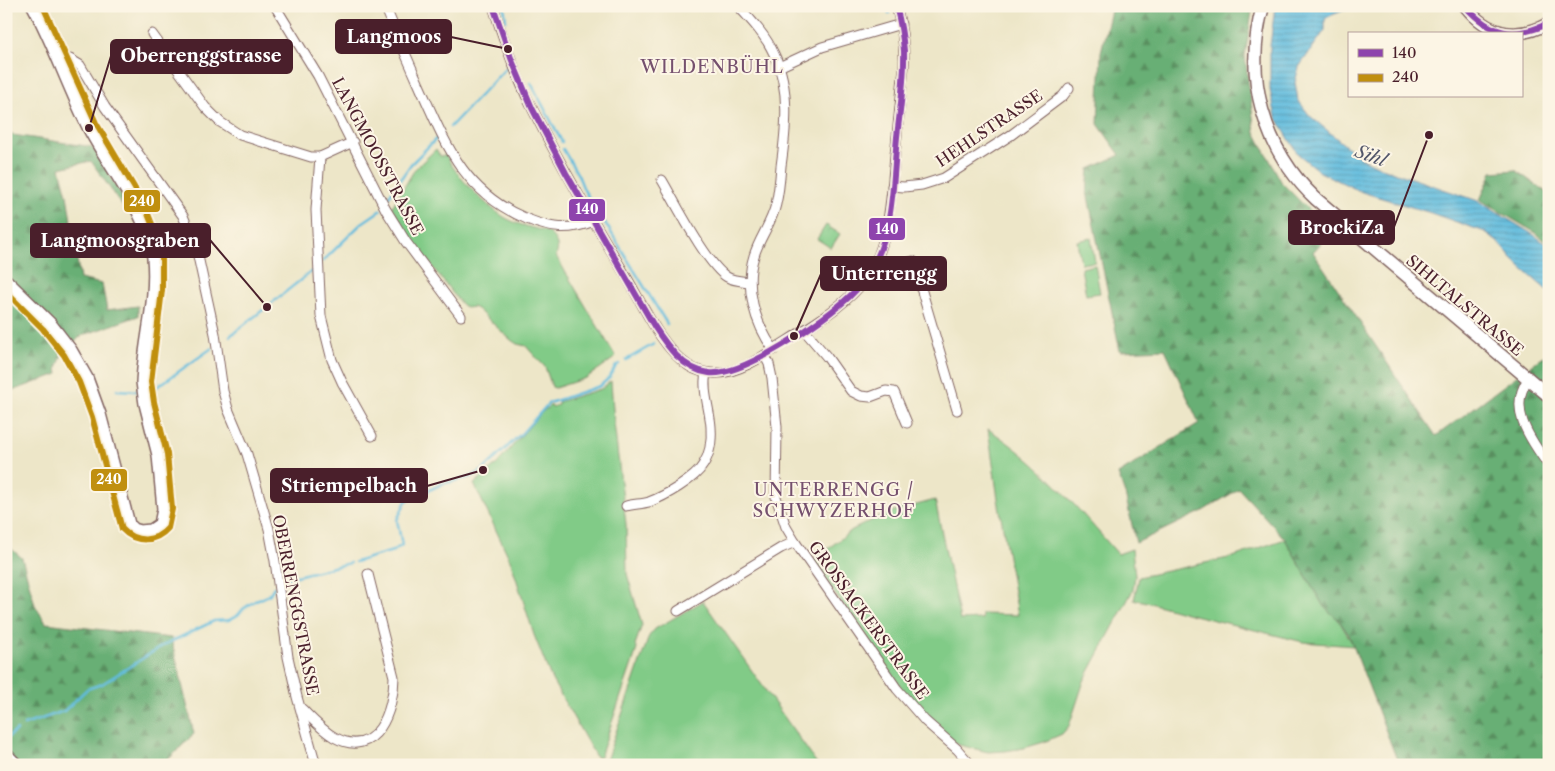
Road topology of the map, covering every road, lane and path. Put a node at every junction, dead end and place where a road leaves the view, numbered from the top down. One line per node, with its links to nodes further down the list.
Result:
1 (33, 6): 14 (main road)
2 (275, 6): 17 (street, LANGMOOSSTRASSE)
3 (385, 6): 21 (street)
4 (493, 6): 21 (street)
5 (738, 6): 15 (street)
6 (896, 6): 10 (street)
7 (1263, 6): 30 (main road, SIHLTALSTRASSE)
8 (1465, 6): 11 (main road)
9 (1549, 23): 12 (main road)
10 (901, 24): 15 (street); 20 (street)
11 (1499, 32)
12 (1522, 33)
13 (152, 34): 18 (street)
14 (60, 61): 23 (main road); 40 (street, OBERRENGGSTRASSE)
15 (779, 67): 24 (street)
16 (1069, 88): 20 (street, HEHLSTRASSE)
17 (353, 142): 18 (street); 25 (street, LANGMOOSSTRASSE)
18 (320, 157): 34 (street)
19 (662, 180): 24 (street)
20 (892, 186): 22 (street)
21 (594, 221): 29 (street)
22 (874, 264): 26 (street); 32 (street)
23 (6, 280)
24 (750, 282): 27 (street)
25 (462, 316)
26 (804, 330): 27 (street); 33 (street)
27 (774, 350): 28 (street)
28 (765, 356): 29 (street); 37 (street, GROSSACKERSTRASSE)
29 (706, 373): 36 (street)
30 (1528, 379): 31 (main road, SIHLTALSTRASSE); 35 (street)
31 (1549, 396)
32 (957, 410)
33 (907, 423)
34 (372, 436)
35 (1549, 466)
36 (626, 506)
37 (794, 542): 39 (street); 44 (street, GROSSACKERSTRASSE)
38 (368, 574): 40 (street)
39 (678, 611)
40 (301, 708): 43 (street, OBERRENGGSTRASSE)
41 (6, 754): 42 (main road)
42 (17, 765)
43 (316, 765)
44 (971, 765)

